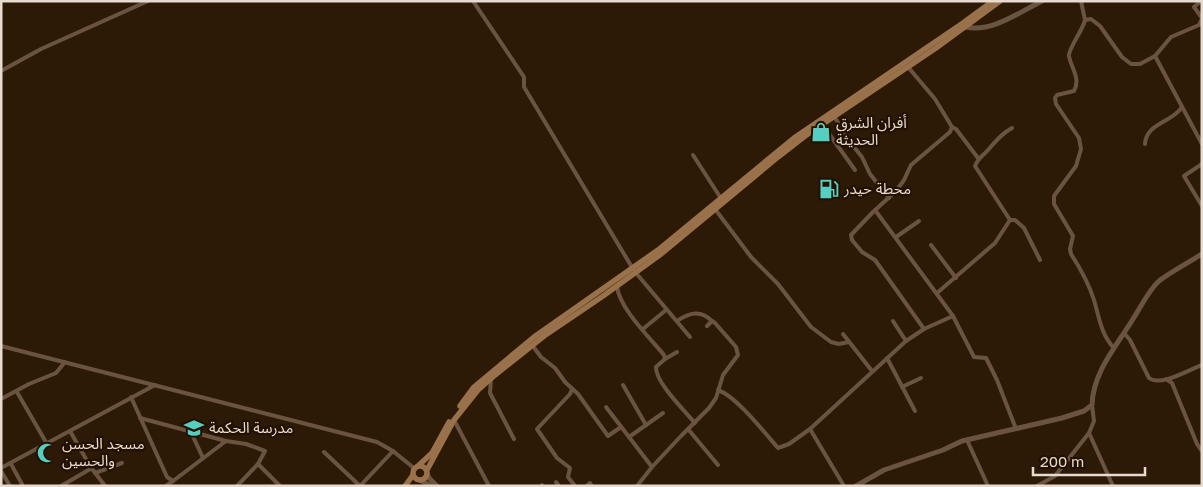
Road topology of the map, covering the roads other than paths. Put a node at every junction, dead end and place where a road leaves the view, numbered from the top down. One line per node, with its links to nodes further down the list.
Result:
1 (148, 1): 16 (street)
2 (473, 1): 41 (street)
3 (992, 1): 9 (main road)
4 (1000, 1): 13 (main road)
5 (1042, 1): 13 (street)
6 (1081, 1): 12 (street)
7 (1190, 1): 10 (street)
8 (1201, 1): 10 (street)
9 (986, 4): 13 (main road)
10 (1194, 7): 11 (street)
11 (1202, 19): 14 (street)
12 (1085, 20): 14 (street); 61 (street)
13 (964, 25): 15 (main road); 17 (main road)
14 (1156, 56): 18 (street)
15 (908, 67): 17 (main road); 21 (street)
16 (1, 71)
17 (878, 84): 19 (main road); 23 (main road)
18 (1182, 108): 24 (street); 25 (street)
19 (834, 116): 20 (main road); 30 (street)
20 (822, 124): 23 (main road); 29 (street)
21 (952, 127): 27 (street); 30 (street)
22 (1012, 128): 27 (street)
23 (804, 134): 31 (main road)
24 (1144, 144)
25 (1202, 144)
26 (693, 156): 31 (street)
27 (978, 158): 36 (street)
28 (1202, 164): 32 (street)
29 (855, 170)
30 (889, 198): 34 (street)
31 (722, 200): 33 (main road); 41 (main road)
32 (1202, 206)
33 (715, 209): 41 (main road); 57 (street)
34 (875, 210): 37 (street); 53 (street)
35 (919, 220): 37 (street)
36 (1010, 220): 40 (street); 42 (street)
37 (896, 237): 44 (street)
38 (931, 245): 42 (street)
39 (1202, 254): 54 (street)
40 (1040, 260)
41 (635, 271): 43 (main road); 45 (main road); 46 (street)
42 (956, 278): 44 (street)
43 (617, 286): 45 (main road); 52 (street)
44 (937, 293): 47 (street)
45 (601, 294): 59 (main road); 68 (main road)
46 (666, 310): 48 (street); 52 (street)
47 (953, 316): 53 (street); 90 (street)
48 (677, 321): 49 (street); 56 (street)
49 (712, 321): 51 (street); 75 (street)
50 (893, 321): 58 (street)
51 (707, 326)
52 (643, 329): 64 (street)
53 (924, 329): 58 (street)
54 (1124, 333): 61 (street); 70 (street)
55 (843, 334): 57 (street)
56 (690, 336)
57 (849, 342): 67 (street)
58 (906, 342): 63 (street)
59 (532, 345): 68 (main road); 74 (street)
60 (1, 346): 65 (street)
61 (1113, 347): 79 (street)
62 (677, 352): 64 (street)
63 (887, 358): 67 (street); 73 (street)
64 (665, 359): 85 (street)
65 (65, 362): 71 (street); 76 (street)
66 (1202, 365): 70 (street)
67 (872, 372): 89 (street)
68 (492, 375): 84 (main road); 95 (street); 112 (main road)
69 (922, 378): 73 (street)
70 (1166, 379): 100 (street)
71 (155, 385): 77 (street); 99 (street)
72 (623, 385): 86 (street)
73 (902, 387): 81 (street)
74 (572, 389): 87 (street); 110 (street)
75 (718, 390): 85 (street); 89 (street)
76 (17, 392): 78 (street); 98 (street)
77 (131, 397): 83 (street); 92 (street)
78 (1, 399)
79 (1092, 406): 90 (street); 93 (street)
80 (606, 408): 87 (street)
81 (915, 410)
82 (662, 413): 86 (street)
83 (140, 418): 91 (street); 117 (street)
84 (454, 420): 114 (main road); 130 (street)
85 (695, 423): 88 (street)
86 (646, 425): 94 (street)
87 (621, 427): 94 (street)
88 (688, 429): 107 (street); 108 (street)
89 (810, 429): 135 (street)
90 (1016, 429): 96 (street)
91 (190, 430): 97 (street); 102 (street)
92 (70, 431): 98 (street); 109 (street)
93 (1089, 433): 116 (street); 140 (street)
94 (629, 437): 108 (street)
95 (514, 439)
96 (967, 440): 136 (street); 137 (street)
97 (226, 441): 102 (street); 105 (street)
98 (47, 444): 104 (street)
99 (393, 451): 112 (street); 126 (street)
100 (1202, 451)
101 (324, 452): 126 (street)
102 (203, 458): 117 (street)
103 (122, 463): 113 (street)
104 (11, 464): 111 (street); 120 (street)
105 (258, 464): 124 (street); 125 (street)
106 (576, 464): 110 (street)
107 (718, 465)
108 (652, 467): 134 (street)
109 (92, 468): 113 (street); 121 (street)
110 (570, 468): 131 (street)
111 (1, 469): 119 (street)
112 (416, 470): 114 (main road); 115 (main road); 127 (main road)
113 (95, 472): 122 (street)
114 (427, 472): 115 (main road); 129 (street)
115 (420, 480): 118 (street); 128 (main road)
116 (1047, 480): 138 (street); 139 (street)
117 (173, 481): 123 (street)
118 (429, 485)
119 (10, 486)
120 (24, 486)
121 (61, 486)
122 (105, 486)
123 (166, 486)
124 (237, 486)
125 (280, 486)
126 (360, 486)
127 (405, 486)
128 (414, 486)
129 (437, 486)
130 (489, 486)
131 (575, 486)
132 (586, 486): 133 (street)
133 (592, 486)
134 (637, 486)
135 (844, 486)
136 (856, 486)
137 (988, 486)
138 (1038, 486)
139 (1049, 486)
140 (1113, 486)

